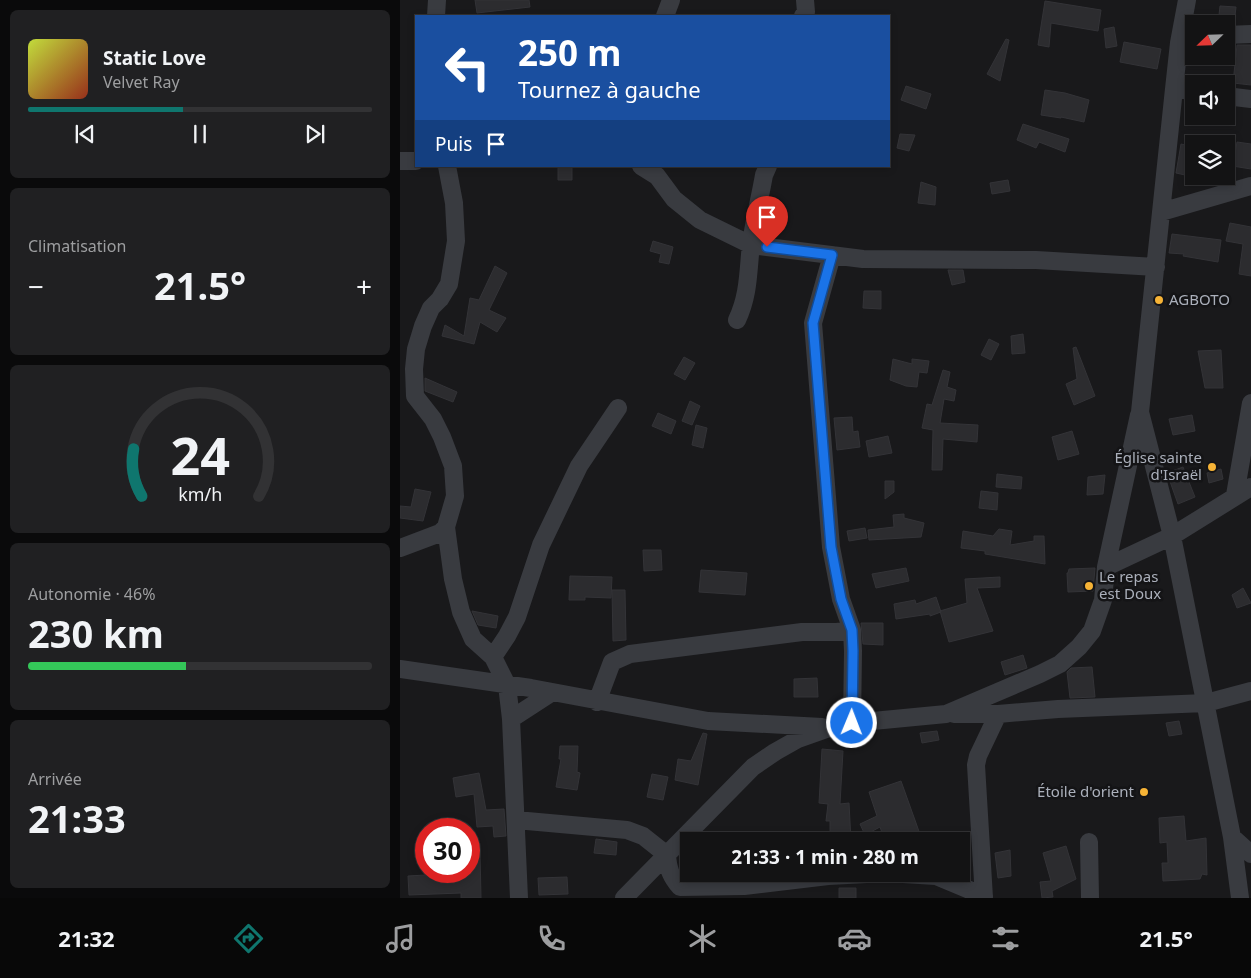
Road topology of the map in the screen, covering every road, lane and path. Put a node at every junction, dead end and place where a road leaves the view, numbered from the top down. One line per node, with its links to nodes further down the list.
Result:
1 (437, 0): 5 (street)
2 (671, 0): 6 (street)
3 (805, 0): 7 (street)
4 (1187, 0): 8 (street)
5 (436, 15)
6 (665, 15)
7 (804, 15)
8 (1187, 15)
9 (1251, 34): 10 (street)
10 (1235, 35)
11 (1185, 46): 12 (street)
12 (1174, 89): 13 (street); 22 (street)
13 (1185, 90)
14 (1235, 97): 15 (street)
15 (1251, 100)
16 (400, 161): 17 (street)
17 (415, 161)
18 (447, 167): 32 (street)
19 (643, 167): 23 (street)
20 (768, 167): 23 (street)
21 (1251, 186): 22 (street)
22 (1161, 212): 25 (street)
23 (751, 245): 24 (street); 26 (street)
24 (832, 255): 25 (street); 36 (street)
25 (1156, 267): 29 (street)
26 (737, 320)
27 (1251, 403): 31 (street)
28 (618, 408): 37 (street)
29 (1140, 412): 33 (street); 35 (street)
30 (1251, 487): 31 (street)
31 (1235, 496): 33 (street)
32 (446, 527): 34 (street); 37 (street)
33 (1172, 536): 35 (street); 43 (street)
34 (400, 548)
35 (1106, 566): 44 (street)
36 (852, 630): 42 (street); 47 (street)
37 (493, 657): 39 (street)
38 (400, 669): 39 (street)
39 (507, 685): 41 (street); 46 (street)
40 (1251, 691): 43 (street)
41 (551, 693): 42 (street); 46 (street)
42 (597, 702): 48 (street)
43 (1206, 703): 45 (street); 50 (street)
44 (946, 714): 45 (street); 47 (street)
45 (998, 714): 56 (street)
46 (510, 719): 49 (street)
47 (852, 723): 48 (street)
48 (832, 727): 53 (street)
49 (516, 820): 53 (street); 57 (street)
50 (1232, 838): 52 (street); 60 (street)
51 (1089, 842): 59 (street)
52 (1251, 854)
53 (667, 855): 54 (street); 58 (street)
54 (778, 882)
55 (950, 882): 56 (street)
56 (984, 897)
57 (519, 898)
58 (624, 898)
59 (1090, 898)
60 (1240, 898)

